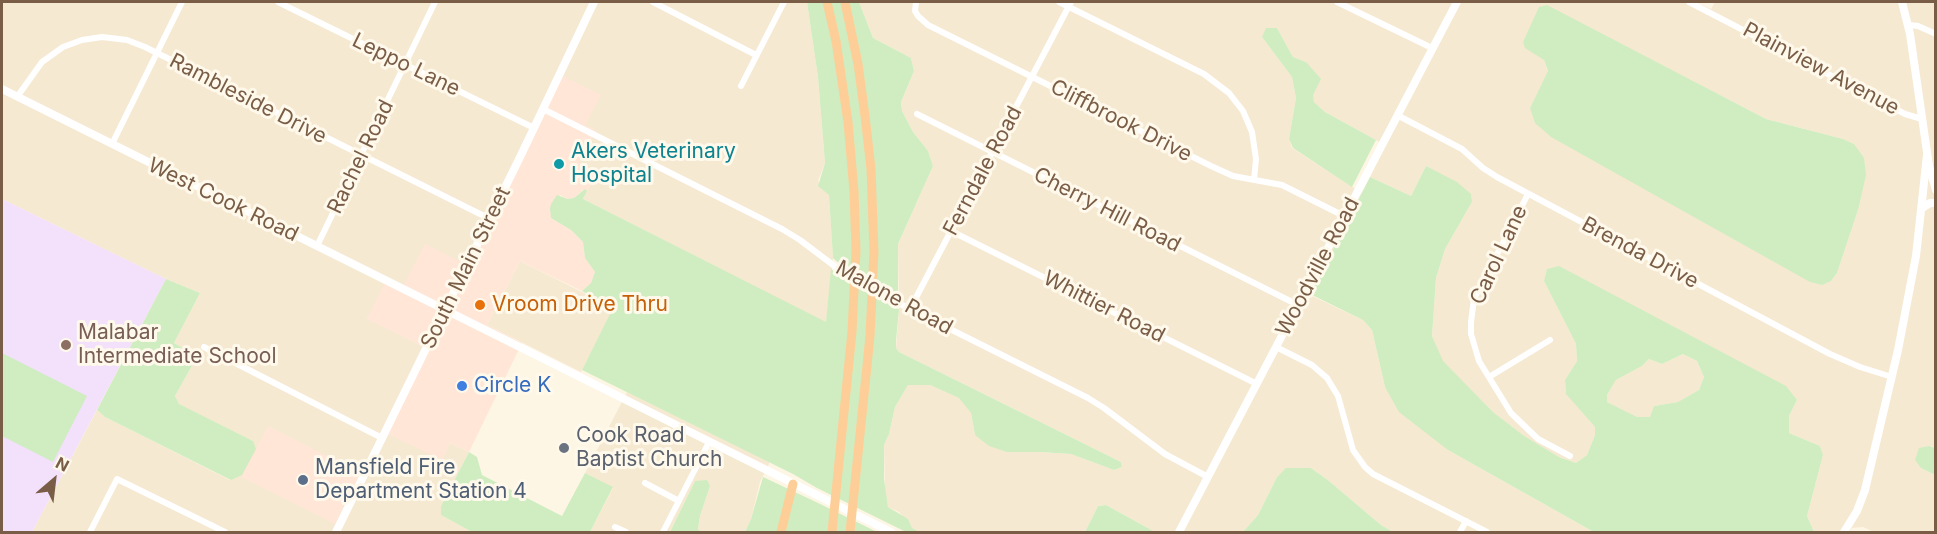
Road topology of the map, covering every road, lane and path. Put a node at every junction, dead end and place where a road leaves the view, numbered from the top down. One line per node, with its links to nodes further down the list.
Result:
1 (182, 2): 19 (street)
2 (278, 2): 21 (street, Leppo Lane)
3 (435, 2): 21 (street, Rachel Road)
4 (594, 2): 26 (street, South Main Street)
5 (653, 2): 20 (street)
6 (784, 2): 20 (street)
7 (827, 2): 68 (highway)
8 (845, 2): 69 (highway)
9 (916, 2): 22 (street, Cliffbrook Drive)
10 (1059, 2): 15 (street)
11 (1337, 2): 18 (street)
12 (1457, 2): 18 (street, Woodville Road)
13 (1689, 2): 29 (street, Plainview Avenue)
14 (1902, 2): 16 (street)
15 (1070, 4): 22 (street, Ferndale Road); 35 (street)
16 (1909, 25): 17 (street); 29 (street)
17 (1935, 34)
18 (1432, 48): 28 (street, Woodville Road)
19 (158, 54): 25 (street, Rambleside Drive); 31 (street); 34 (street, Rambleside Drive)
20 (756, 55): 23 (street)
21 (406, 65): 30 (street, Leppo Lane); 34 (street, Rachel Road)
22 (1032, 77): 32 (street, Ferndale Road); 35 (street, Cliffbrook Drive)
23 (741, 86)
24 (2, 89): 25 (main road, West Cook Road)
25 (17, 97): 31 (main road, West Cook Road)
26 (543, 109): 30 (street, South Main Street); 46 (street, Malone Road)
27 (916, 114): 32 (street, Cherry Hill Road)
28 (1397, 115): 37 (street, Brenda Drive); 40 (street, Woodville Road)
29 (1922, 119): 33 (street)
30 (534, 128): 41 (street, South Main Street)
31 (112, 144): 43 (main road, West Cook Road)
32 (992, 153): 42 (street, Ferndale Road); 44 (street, Cherry Hill Road)
33 (1927, 155): 36 (street); 39 (street)
34 (361, 156): 41 (street, Rambleside Drive); 43 (street, Rachel Road)
35 (1254, 180): 40 (street, Cliffbrook Drive)
36 (1935, 190)
37 (1528, 194): 50 (street, Brenda Drive); 51 (street, Carol Lane)
38 (1935, 203): 39 (street)
39 (1922, 208): 50 (street)
40 (1344, 216): 44 (street, Woodville Road)
41 (490, 219): 45 (street, South Main Street)
42 (951, 231): 46 (street, Ferndale Road); 52 (street, Whittier Road)
43 (317, 246): 45 (main road, West Cook Road)
44 (1298, 305): 49 (street, Woodville Road)
45 (446, 309): 53 (street, South Main Street); 54 (main road, West Cook Road)
46 (910, 309): 56 (street, Malone Road)
47 (1550, 340): 51 (street)
48 (204, 347): 53 (street)
49 (1276, 347): 52 (street, Woodville Road); 60 (street)
50 (1892, 376): 74 (street)
51 (1489, 377): 55 (street, Carol Lane)
52 (1257, 384): 56 (street, Woodville Road)
53 (382, 438): 64 (street, South Main Street)
54 (709, 441): 58 (main road, West Cook Road); 59 (street)
55 (1570, 456)
56 (1208, 477): 71 (street, Woodville Road)
57 (645, 483): 59 (street)
58 (793, 484): 67 (highway); 70 (main road, West Cook Road)
59 (679, 501): 66 (street)
60 (1466, 521): 72 (street); 73 (street)
61 (615, 527): 65 (street)
62 (90, 532): 63 (street)
63 (225, 532)
64 (336, 532)
65 (626, 532)
66 (663, 532)
67 (781, 532)
68 (832, 532)
69 (850, 532)
70 (891, 532)
71 (1179, 532)
72 (1460, 532)
73 (1487, 532)
74 (1844, 532)

